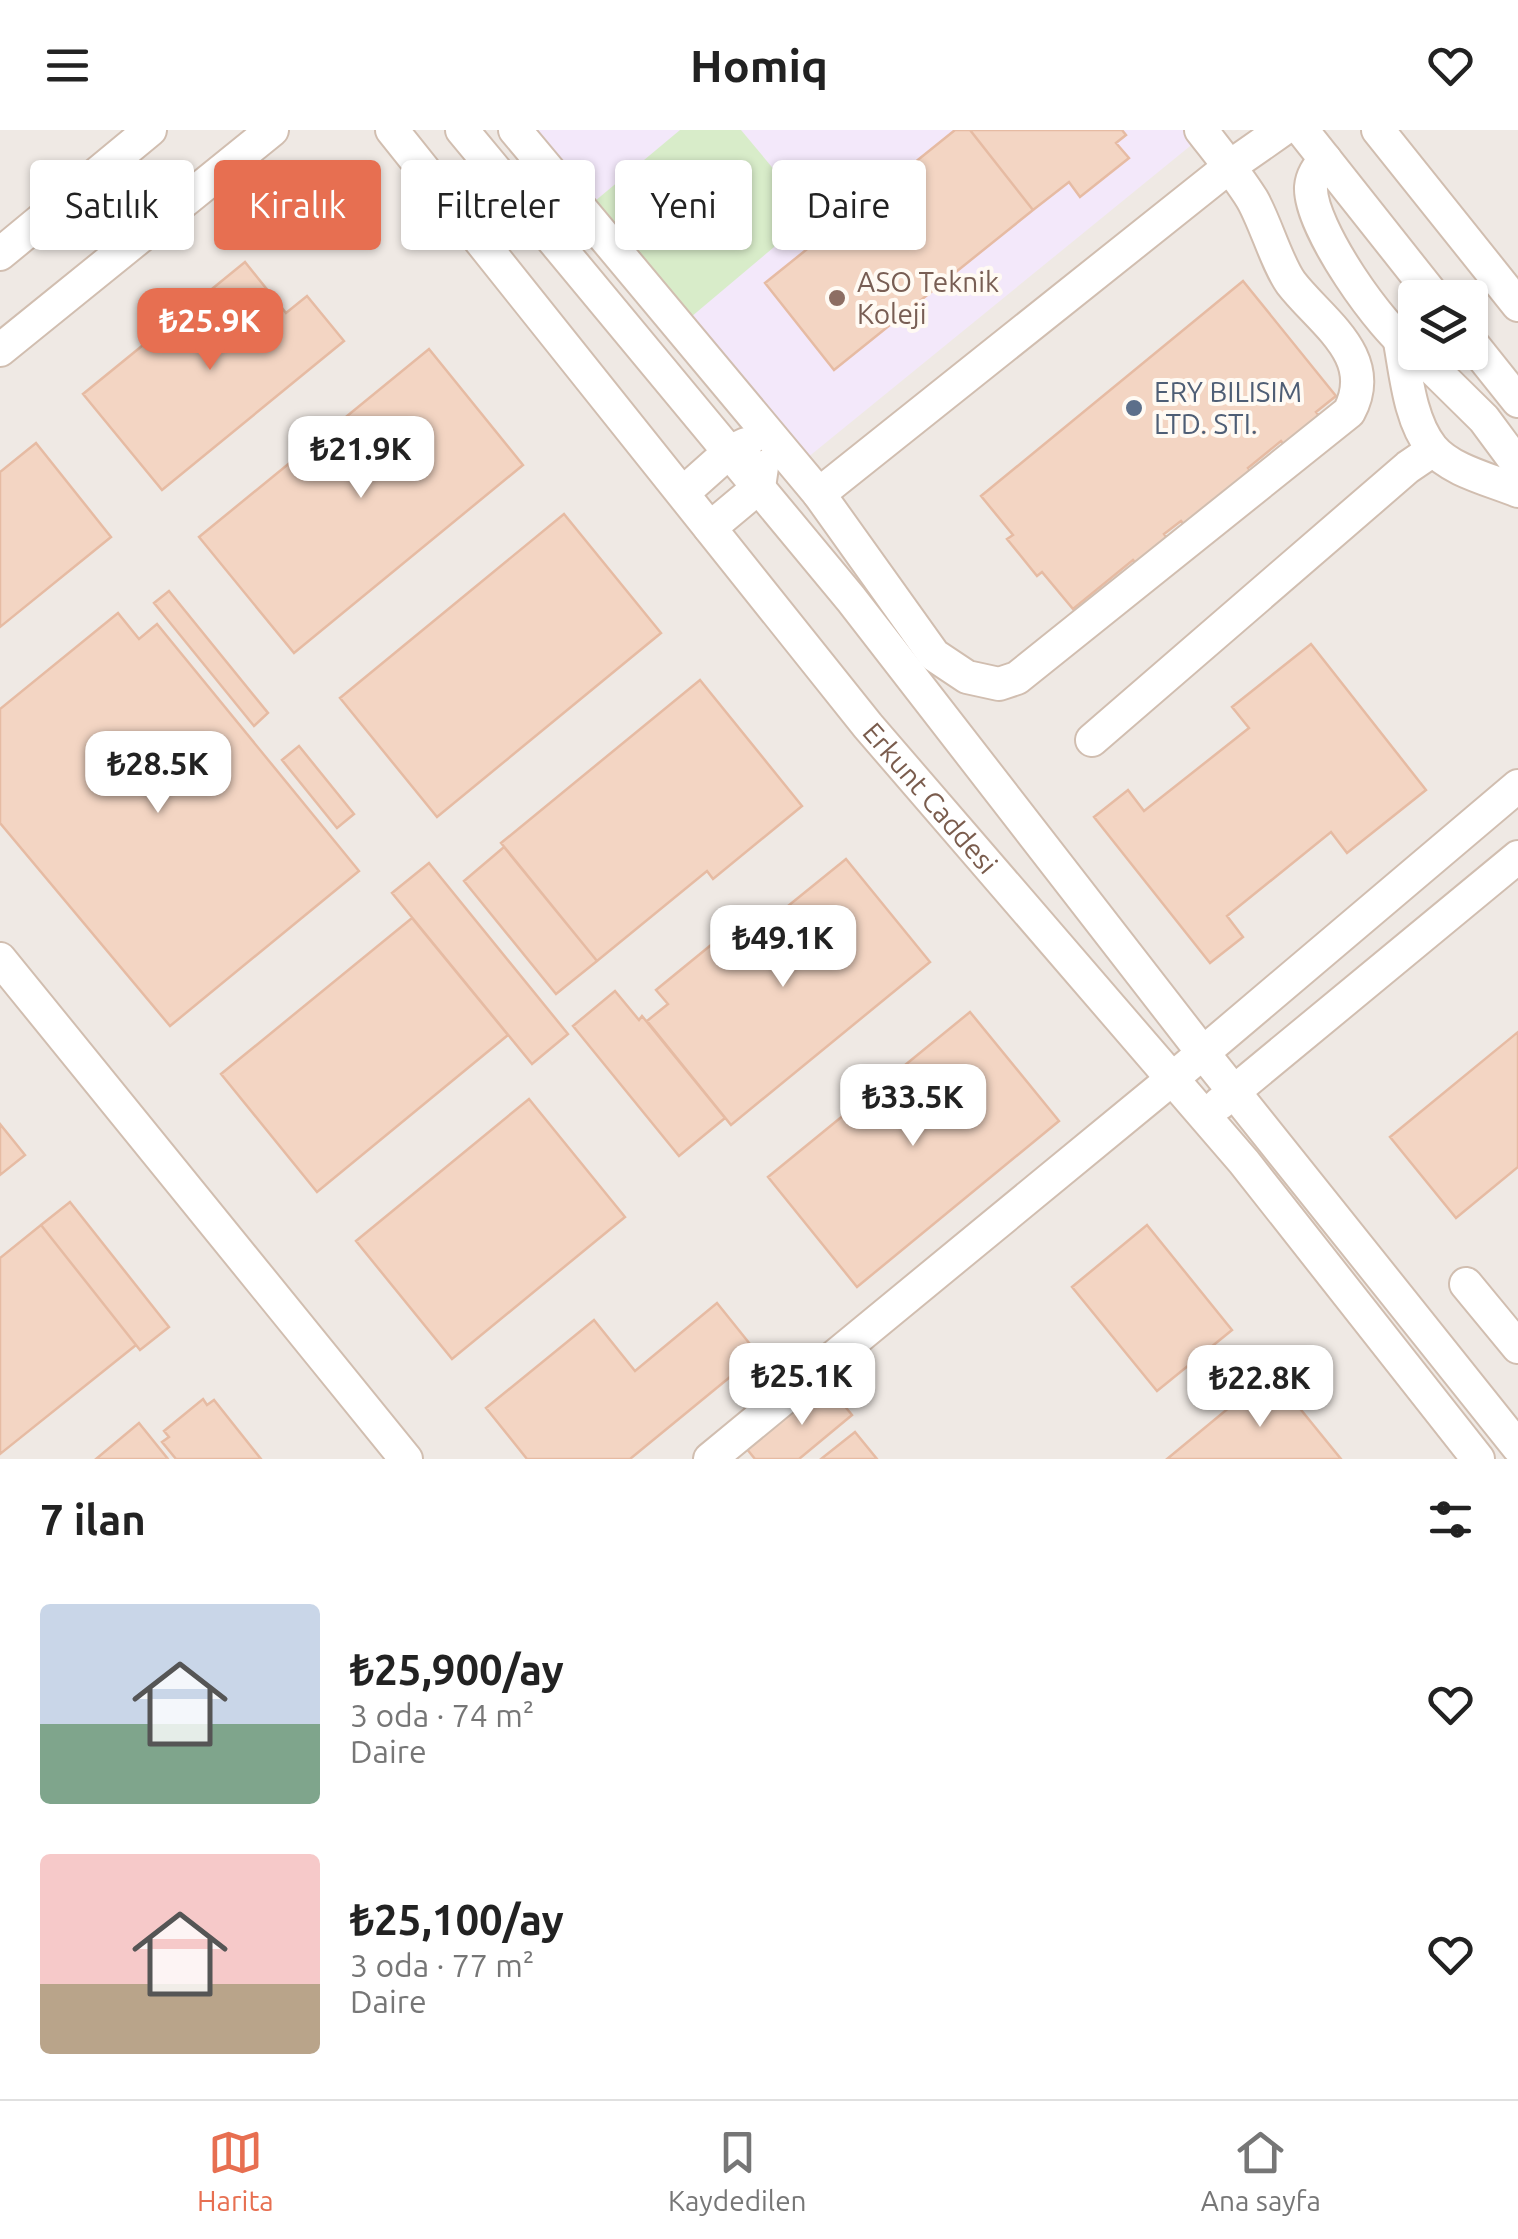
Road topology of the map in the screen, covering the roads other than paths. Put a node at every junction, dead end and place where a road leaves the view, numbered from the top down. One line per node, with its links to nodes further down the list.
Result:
1 (150, 130): 12 (street)
2 (272, 130): 16 (street)
3 (392, 130): 27 (street, Erkunt Caddesi)
4 (462, 130): 23 (street)
5 (515, 130): 21 (street)
6 (1202, 130): 11 (street)
7 (1282, 130): 11 (street)
8 (1302, 130): 10 (street)
9 (1378, 130): 14 (street)
10 (1325, 160): 13 (street); 15 (street)
11 (1229, 167): 28 (street); 28 (street)
12 (0, 254)
13 (1421, 280)
14 (1518, 305)
15 (1398, 334)
16 (0, 350)
17 (1488, 364): 20 (street)
18 (1411, 370): 22 (street)
19 (1432, 370): 24 (street)
20 (1518, 401)
21 (768, 433): 23 (street); 25 (street); 28 (street)
22 (1434, 450): 26 (street); 30 (street)
23 (729, 452): 25 (street); 27 (street)
24 (1518, 465)
25 (759, 488): 29 (street); 34 (street)
26 (1518, 490)
27 (683, 493): 29 (street, Erkunt Caddesi)
28 (819, 494)
29 (710, 528): 35 (street, Erkunt Caddesi)
30 (1092, 740)
31 (1518, 786): 34 (street)
32 (1518, 857): 36 (street)
33 (0, 958): 41 (street)
34 (1203, 1053): 35 (street); 36 (street)
35 (1172, 1078): 37 (street, Erkunt Caddesi); 42 (street)
36 (1236, 1091): 37 (street); 40 (street)
37 (1204, 1116): 43 (street, Erkunt Caddesi)
38 (1466, 1284): 39 (street)
39 (1518, 1347)
40 (1518, 1447)
41 (406, 1459)
42 (710, 1459)
43 (1478, 1459)

